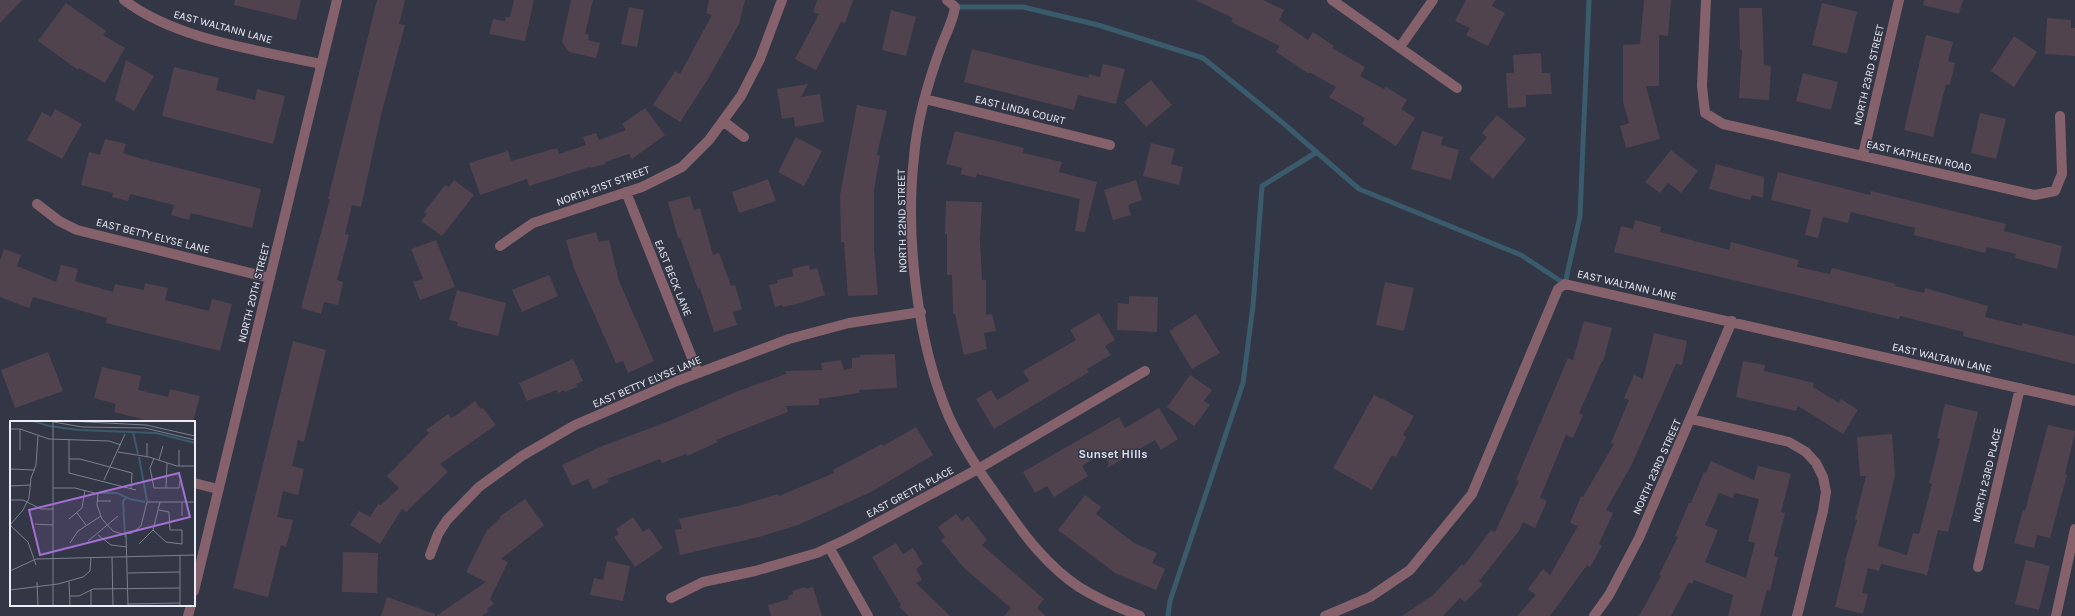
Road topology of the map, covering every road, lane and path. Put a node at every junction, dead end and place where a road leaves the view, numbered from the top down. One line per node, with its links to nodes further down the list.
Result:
1 (124, 0): 10 (street, EAST WALTANN LANE)
2 (337, 0): 10 (street, NORTH 20TH STREET)
3 (782, 0): 14 (street, NORTH 21ST STREET)
4 (946, 0): 12 (street, NORTH 22ND STREET)
5 (1332, 0): 9 (street)
6 (1433, 0): 9 (street)
7 (1706, 0): 17 (street, EAST KATHLEEN ROAD)
8 (1899, 0): 17 (street, NORTH 23RD STREET)
9 (1400, 47): 11 (street)
10 (321, 64): 21 (street, NORTH 20TH STREET)
11 (1457, 88)
12 (925, 99): 16 (street, EAST LINDA COURT); 22 (street, NORTH 22ND STREET)
13 (2060, 116): 17 (street, EAST KATHLEEN ROAD)
14 (723, 121): 15 (street); 18 (street, NORTH 21ST STREET)
15 (744, 137)
16 (1110, 145)
17 (1863, 155)
18 (626, 192): 20 (street, NORTH 21ST STREET); 25 (street, EAST BECK LANE)
19 (37, 204): 21 (street, EAST BETTY ELYSE LANE)
20 (500, 246)
21 (270, 278): 31 (street, NORTH 20TH STREET)
22 (921, 312): 25 (street, EAST BETTY ELYSE LANE); 29 (street, NORTH 22ND STREET)
23 (1732, 321): 26 (street, EAST WALTANN LANE); 28 (street, NORTH 23RD STREET); 42 (street, EAST WALTANN LANE)
24 (1145, 371): 29 (street, EAST GRETTA PLACE)
25 (698, 373): 34 (street, EAST BETTY ELYSE LANE)
26 (2020, 388): 27 (street, EAST WALTANN LANE); 35 (street, NORTH 23RD PLACE)
27 (2075, 401)
28 (1691, 419): 43 (street, NORTH 23RD STREET); 44 (street)
29 (978, 469): 33 (street, EAST GRETTA PLACE); 41 (street, NORTH 22ND STREET)
30 (195, 483): 31 (street)
31 (218, 489): 36 (street, NORTH 20TH STREET)
32 (2075, 529): 45 (street)
33 (829, 547): 37 (street, EAST GRETTA PLACE); 40 (street)
34 (430, 555)
35 (1978, 567)
36 (195, 587)
37 (671, 598)
38 (191, 606): 39 (street)
39 (188, 616)
40 (868, 616)
41 (1140, 616)
42 (1325, 616)
43 (1594, 616)
44 (1797, 616)
45 (2056, 616)

